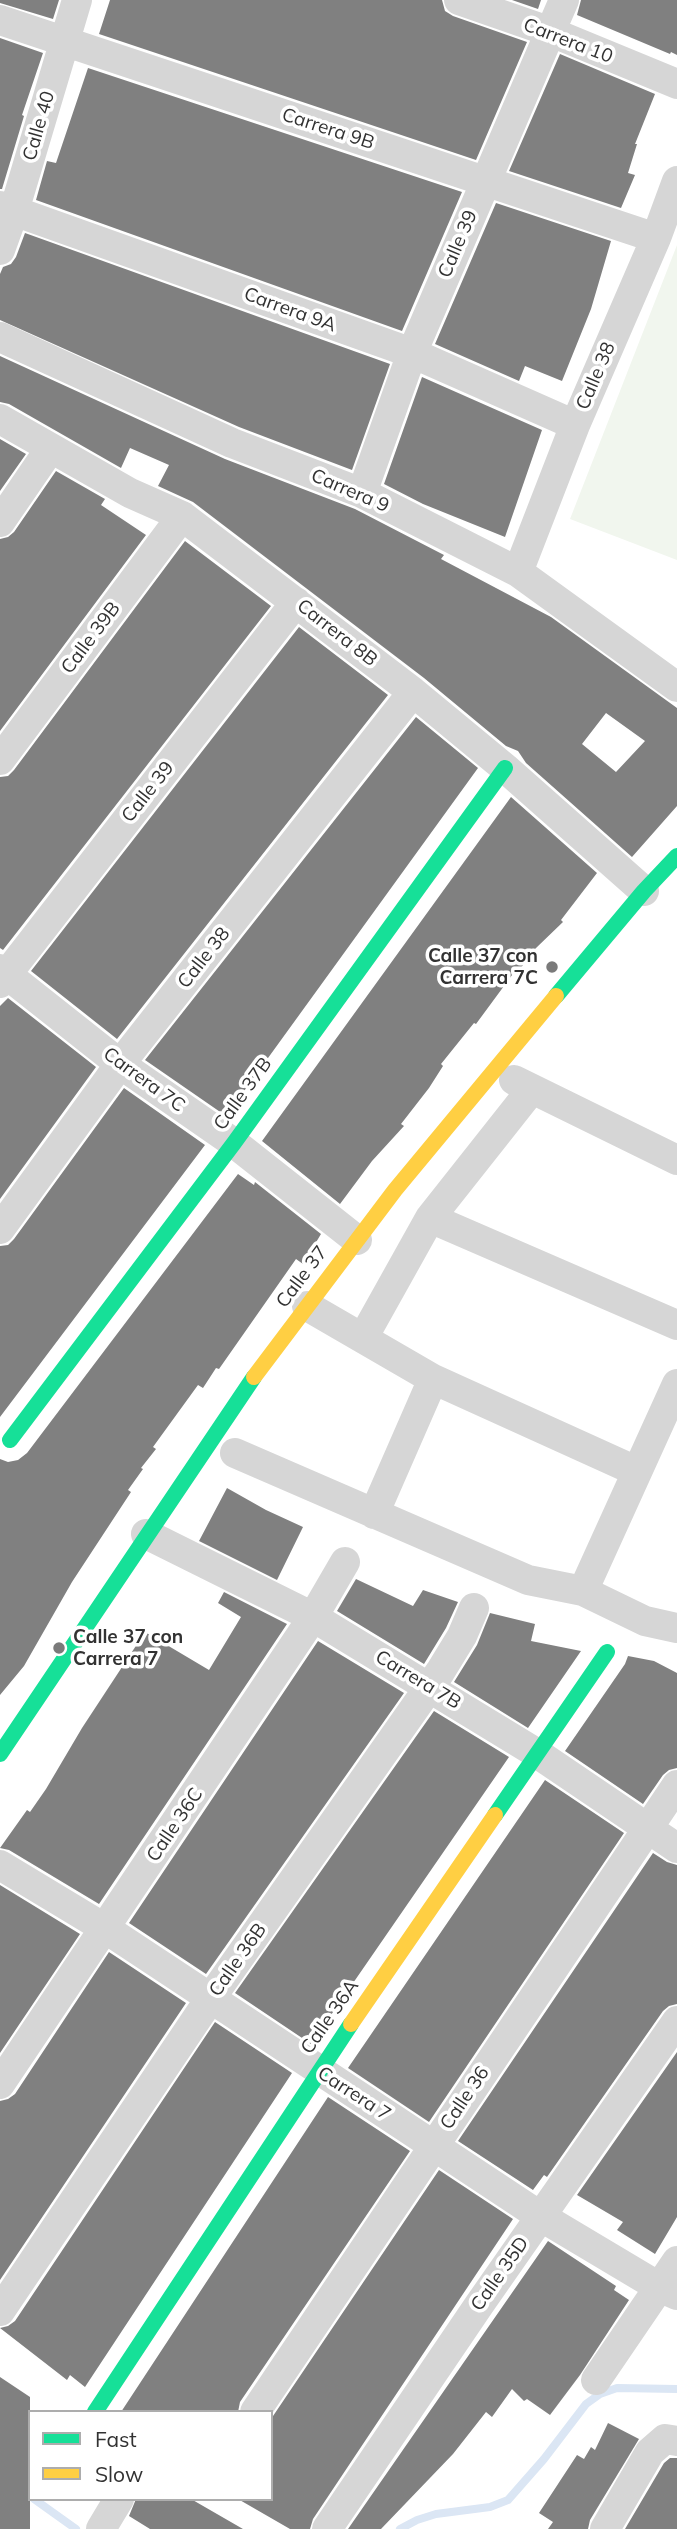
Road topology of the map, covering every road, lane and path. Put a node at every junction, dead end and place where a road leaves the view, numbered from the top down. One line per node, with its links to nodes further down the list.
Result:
1 (76, 0): 6 (street, Calle 40)
2 (458, 0): 5 (street, Carrera 10)
3 (564, 0): 5 (street, Calle 39)
4 (0, 20): 6 (street, Carrera 9B)
5 (551, 32): 7 (street, Carrera 10); 8 (street, Calle 39)
6 (64, 41): 8 (street, Carrera 9B); 10 (street, Calle 40)
7 (677, 84)
8 (485, 181): 11 (street, Carrera 9B); 14 (street, Calle 39)
9 (677, 181): 11 (street, Calle 38)
10 (7, 208): 12 (street, Calle 40); 14 (street, Carrera 9A)
11 (656, 238): 16 (street, Calle 38)
12 (0, 250)
13 (0, 337): 18 (street, Carrera 9)
14 (412, 353): 16 (street, Carrera 9A); 18 (street, Calle 39)
15 (0, 419): 17 (street, Carrera 8B)
16 (575, 425): 21 (street, Calle 38)
17 (50, 449): 19 (street, Carrera 8B); 20 (street)
18 (362, 493): 21 (street, Carrera 9)
19 (182, 516): 22 (street, Carrera 8B); 25 (street, Calle 39B)
20 (0, 522)
21 (518, 572): 23 (street, Carrera 9)
22 (296, 601): 24 (street, Carrera 8B); 29 (street, Calle 39)
23 (677, 687)
24 (413, 692): 26 (street, Carrera 8B); 30 (street, Calle 38)
25 (0, 760)
26 (505, 768): 28 (street, Carrera 8B); 33 (street, Calle 37B)
27 (677, 856): 28 (street, Calle 37)
28 (644, 891): 31 (street, Calle 37)
29 (2, 975): 30 (street, Carrera 7C)
30 (120, 1064): 33 (street, Carrera 7C); 36 (street, Calle 38)
31 (495, 1070): 32 (street); 37 (street, Calle 37)
32 (532, 1089): 34 (street); 35 (street)
33 (234, 1143): 37 (street, Carrera 7C); 43 (street, Calle 37B)
34 (677, 1160)
35 (430, 1218): 39 (street); 40 (street)
36 (0, 1228)
37 (357, 1240): 38 (street, Calle 37)
38 (307, 1306): 40 (street); 47 (street, Calle 37)
39 (677, 1325)
40 (363, 1338): 41 (street)
41 (433, 1379): 45 (street); 46 (street)
42 (677, 1384): 45 (street)
43 (10, 1440)
44 (235, 1453): 46 (street)
45 (636, 1471): 49 (street)
46 (374, 1514): 49 (street)
47 (146, 1534): 51 (street, Carrera 7B); 55 (street, Calle 37)
48 (345, 1562): 51 (street, Calle 36C)
49 (583, 1591): 52 (street)
50 (474, 1608): 54 (street, Calle 36B)
51 (313, 1617): 54 (street, Carrera 7B); 61 (street, Calle 36C)
52 (677, 1628)
53 (607, 1652): 56 (street, Calle 36A)
54 (430, 1686): 56 (street, Carrera 7B); 62 (street, Calle 36B)
55 (3, 1742)
56 (538, 1754): 58 (street, Carrera 7B); 64 (street, Calle 36A)
57 (677, 1785): 58 (street, Calle 36)
58 (648, 1829): 59 (street, Carrera 7B); 66 (street, Calle 36)
59 (677, 1847)
60 (0, 1865): 61 (street, Carrera 7)
61 (106, 1929): 62 (street, Carrera 7); 65 (street, Calle 36C)
62 (210, 1999): 64 (street, Carrera 7); 70 (street, Calle 36B)
63 (677, 2021): 67 (street, Calle 35D)
64 (319, 2071): 66 (street, Carrera 7); 72 (street, Calle 36A)
65 (0, 2084)
66 (433, 2145): 67 (street, Carrera 7); 73 (street, Calle 36)
67 (540, 2216): 69 (street, Carrera 7); 77 (street, Calle 35D)
68 (677, 2261): 69 (street)
69 (668, 2291): 71 (street)
70 (0, 2311)
71 (596, 2380)
72 (96, 2410)
73 (255, 2410)
74 (671, 2440): 78 (street)
75 (119, 2501): 76 (street)
76 (101, 2529)
77 (327, 2529)
78 (605, 2529)

